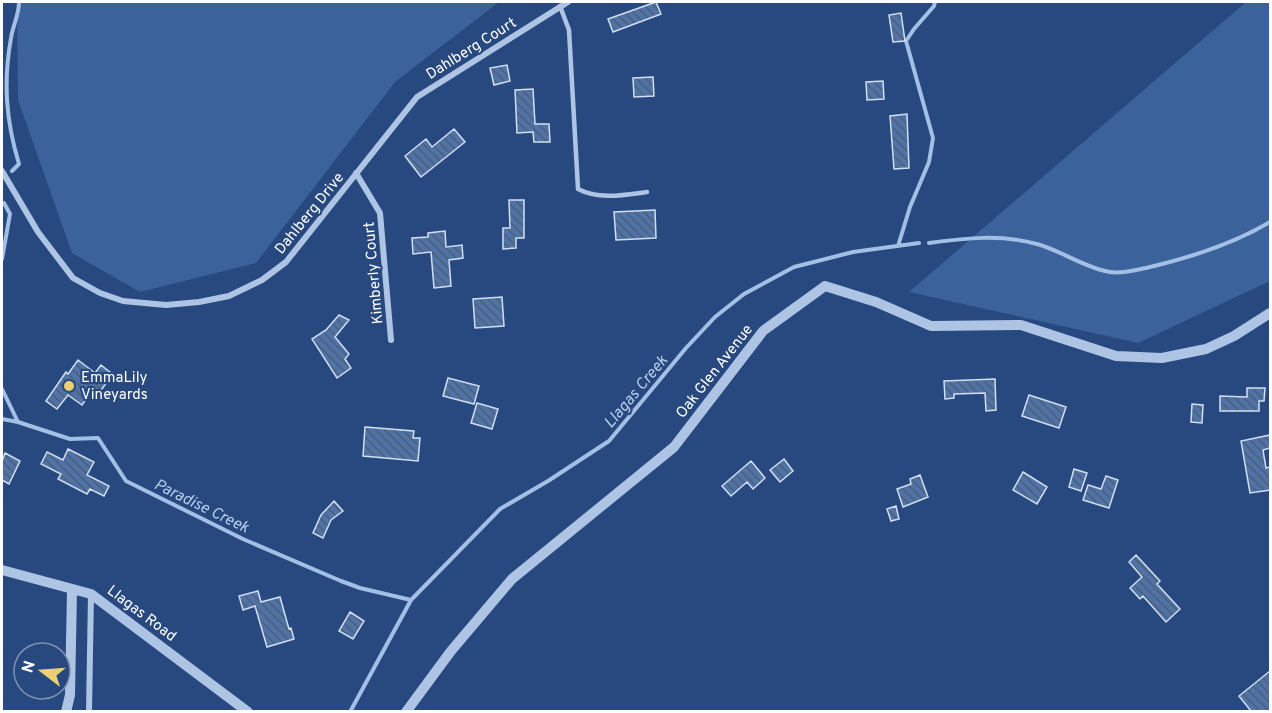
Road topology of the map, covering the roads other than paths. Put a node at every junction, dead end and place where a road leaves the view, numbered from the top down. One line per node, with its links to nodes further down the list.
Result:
1 (568, 2): 2 (street, Dahlberg Court)
2 (560, 6): 3 (street, Dahlberg Court); 6 (lane)
3 (417, 97): 5 (street, Dahlberg Drive)
4 (2, 171): 5 (street, Dahlberg Drive)
5 (356, 173): 8 (street, Kimberly Court)
6 (647, 192)
7 (1270, 313): 15 (street, Oak Glen Avenue)
8 (391, 340)
9 (2, 570): 10 (street, Llagas Road)
10 (72, 590): 11 (street, Llagas Road); 12 (street)
11 (91, 594): 13 (street); 14 (street, Llagas Road)
12 (66, 711)
13 (89, 711)
14 (248, 711)
15 (406, 711)

